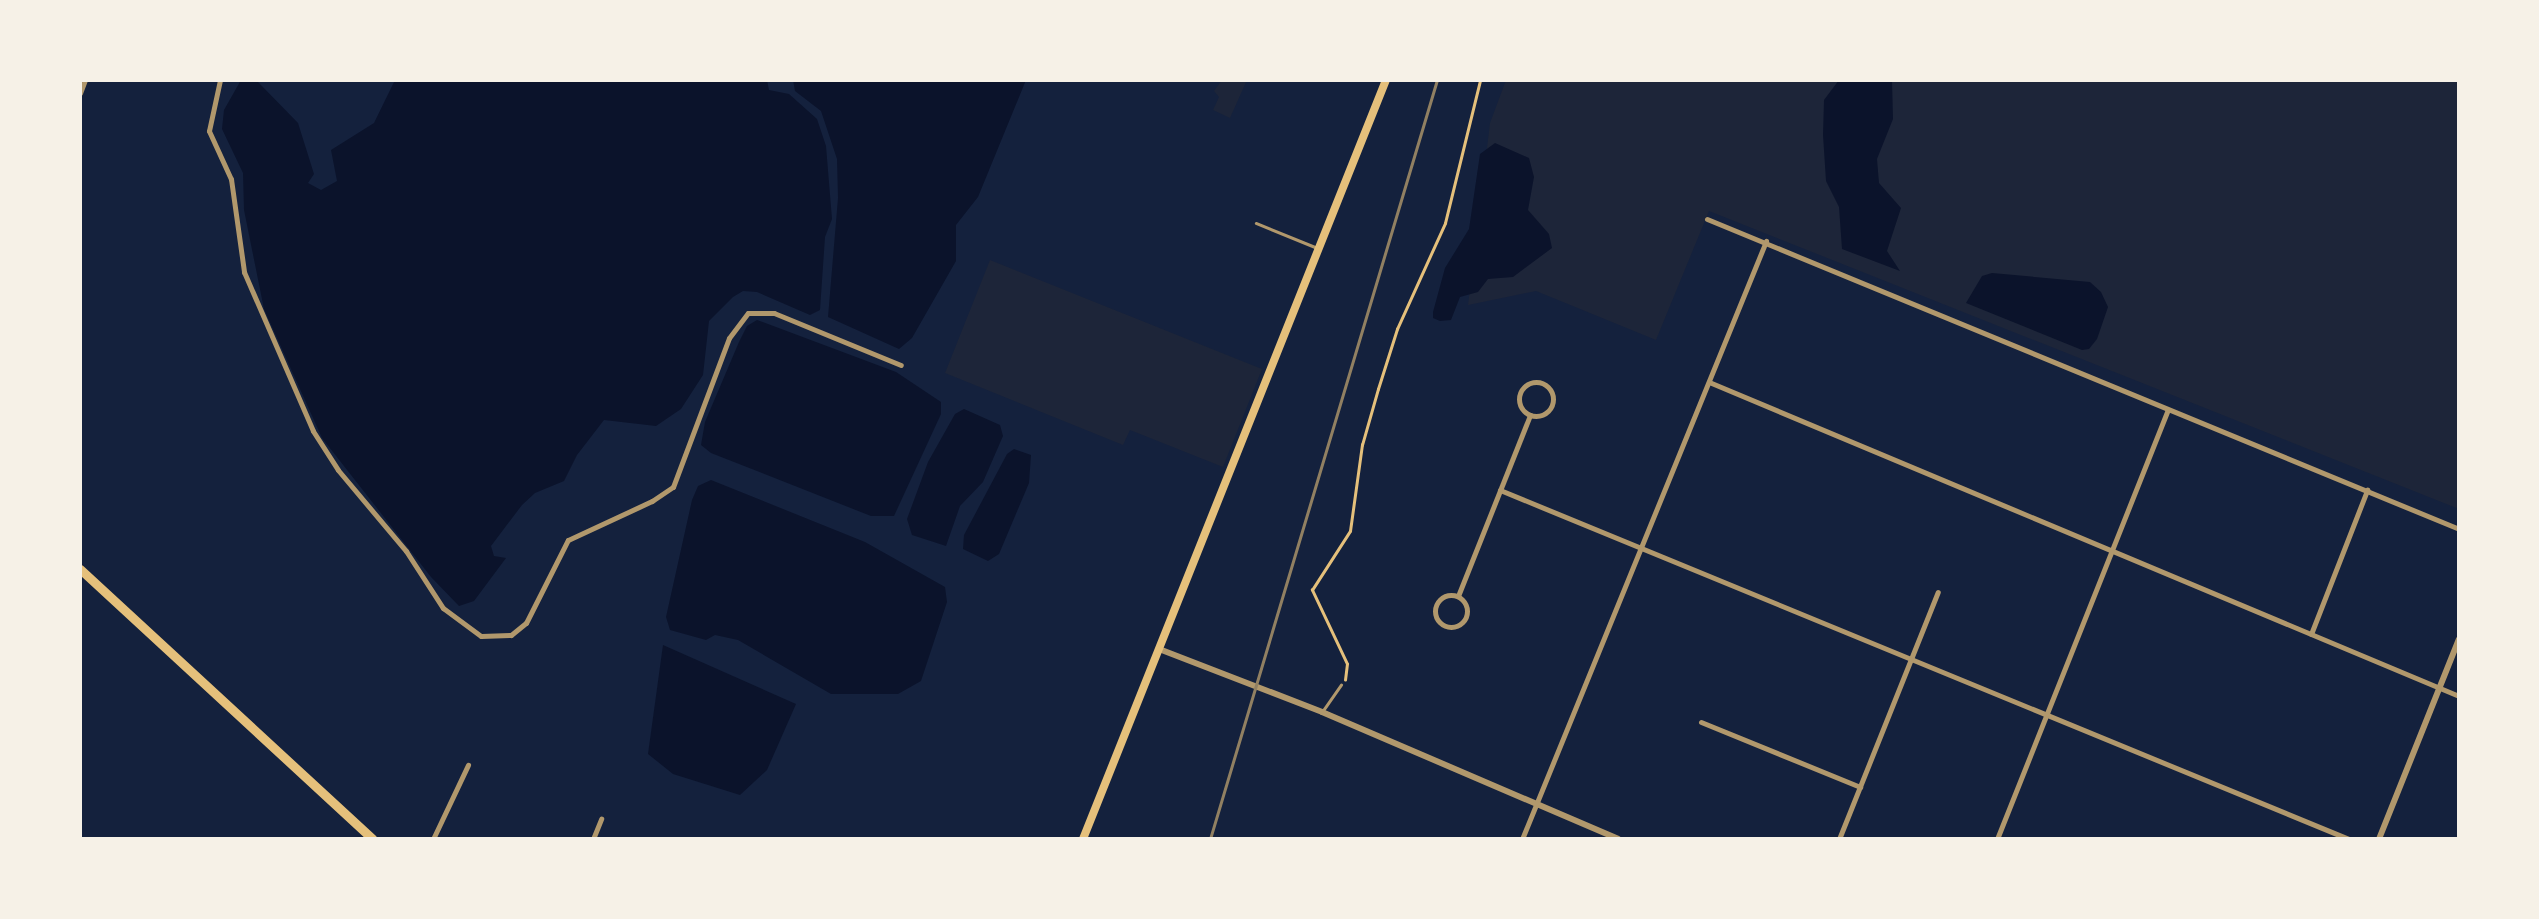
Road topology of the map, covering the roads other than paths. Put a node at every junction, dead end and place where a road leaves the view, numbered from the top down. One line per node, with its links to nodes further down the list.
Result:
1 (85, 80): 4 (street)
2 (220, 80): 9 (street)
3 (1386, 80): 8 (main road)
4 (80, 92)
5 (1707, 219): 7 (street)
6 (1256, 222): 8 (lane)
7 (1766, 241): 10 (street); 11 (street)
8 (1319, 248): 23 (main road)
9 (901, 365)
10 (1708, 382): 16 (street); 17 (street)
11 (2168, 409): 14 (street); 17 (street)
12 (1530, 415): 12 (street); 13 (street)
13 (1500, 490): 16 (street); 20 (street)
14 (2366, 490): 15 (street); 21 (street)
15 (2459, 529)
16 (1641, 547): 24 (street); 33 (street)
17 (2111, 551): 21 (street); 29 (street)
18 (80, 569): 35 (main road)
19 (1938, 592): 24 (street)
20 (1458, 596): 20 (street)
21 (2311, 634): 26 (street)
22 (2459, 639): 26 (street)
23 (1159, 649): 28 (street); 38 (main road)
24 (1911, 660): 29 (street); 32 (street)
25 (1341, 685): 28 (lane)
26 (2439, 687): 27 (street); 44 (street)
27 (2459, 696)
28 (1322, 712): 33 (street)
29 (2044, 716): 42 (street); 43 (street)
30 (1700, 722): 32 (street)
31 (468, 765): 36 (street)
32 (1860, 787): 41 (street)
33 (1536, 804): 39 (street); 40 (street)
34 (601, 819): 37 (street)
35 (373, 839)
36 (433, 839)
37 (593, 839)
38 (1083, 839)
39 (1522, 839)
40 (1618, 839)
41 (1840, 839)
42 (1997, 839)
43 (2350, 839)
44 (2379, 839)

